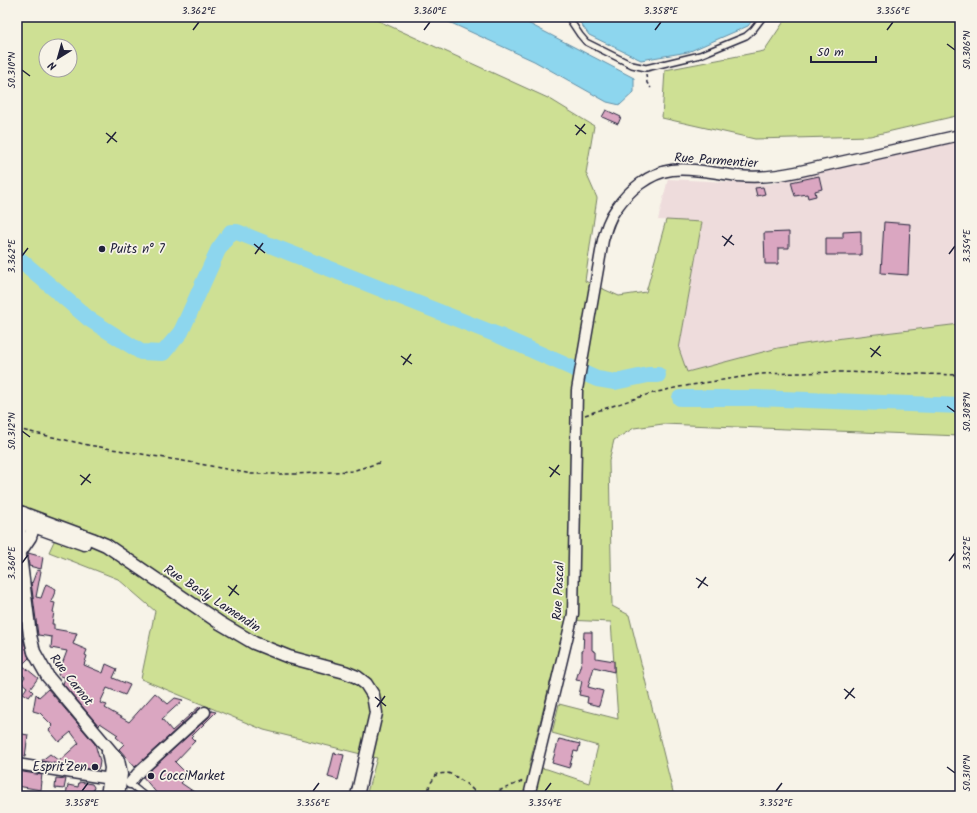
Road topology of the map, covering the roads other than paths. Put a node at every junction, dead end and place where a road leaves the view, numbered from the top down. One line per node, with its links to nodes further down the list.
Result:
1 (568, 17): 2 (lane)
2 (763, 17)
3 (960, 135): 4 (street, Rue Parmentier)
4 (577, 383): 15 (street, Rue Pascal)
5 (20, 516): 6 (street, Rue Basly Lamendin); 7 (street, Rue Carnot)
6 (35, 522): 7 (street); 14 (street, Rue Basly Lamendin)
7 (18, 551): 10 (street, Rue Carnot)
8 (205, 712): 10 (street)
9 (17, 764): 10 (street)
10 (120, 781): 11 (street, Rue Carnot); 12 (street, Rue Carnot); 13 (lane)
11 (107, 796)
12 (118, 796)
13 (145, 796)
14 (357, 796)
15 (529, 796)

